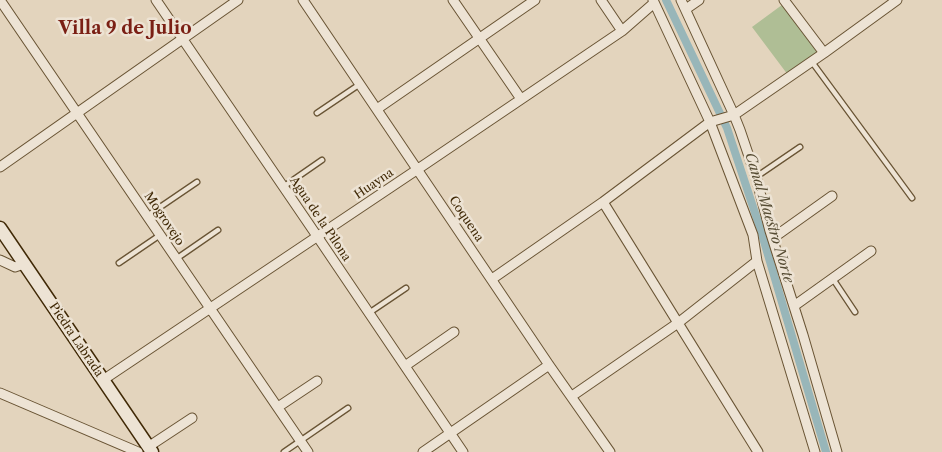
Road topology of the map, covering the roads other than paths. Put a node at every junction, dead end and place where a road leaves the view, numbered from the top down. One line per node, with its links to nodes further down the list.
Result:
1 (0, 0): 22 (street, Mogrovejo)
2 (156, 0): 16 (street, Agua de la Pilona)
3 (238, 0): 16 (street)
4 (452, 0): 15 (street)
5 (534, 0): 15 (street)
6 (601, 0): 14 (street)
7 (681, 0): 13 (street)
8 (699, 0): 13 (street)
9 (784, 0): 17 (street)
10 (897, 0): 17 (street)
11 (307, 1): 19 (street, Coquena)
12 (654, 1): 14 (street, Huayna); 25 (street)
13 (686, 9): 24 (street)
14 (622, 31): 20 (street, Huayna)
15 (479, 38): 20 (street); 21 (street)
16 (182, 39): 22 (street); 32 (street, Agua de la Pilona)
17 (824, 54): 18 (street)
18 (812, 62): 24 (street); 34 (lane)
19 (360, 84): 21 (street, Coquena); 23 (lane)
20 (521, 99): 29 (street, Huayna)
21 (377, 109): 29 (street, Coquena)
22 (77, 113): 28 (street); 36 (street, Mogrovejo)
23 (317, 113)
24 (734, 115): 25 (street); 30 (street)
25 (710, 122): 35 (street); 45 (street)
26 (800, 147): 30 (lane)
27 (322, 160): 32 (lane)
28 (0, 167)
29 (418, 169): 40 (street, Huayna); 48 (street, Coquena)
30 (756, 177): 41 (street)
31 (197, 182): 36 (lane)
32 (283, 187): 40 (street, Agua de la Pilona)
33 (832, 196): 41 (street)
34 (912, 198)
35 (603, 202): 48 (street); 55 (street)
36 (147, 216): 39 (street, Mogrovejo)
37 (0, 228): 47 (main road, Piedra Labrada)
38 (218, 230): 43 (lane)
39 (160, 235): 43 (street, Mogrovejo); 46 (lane)
40 (318, 236): 52 (street, Huayna); 54 (street, Agua de la Pilona)
41 (773, 238): 51 (street)
42 (871, 251): 49 (street)
43 (176, 259): 52 (street, Mogrovejo)
44 (0, 260): 47 (street)
45 (757, 261): 55 (street); 75 (street)
46 (118, 263)
47 (24, 264): 59 (main road, Piedra Labrada)
48 (492, 279): 57 (street, Coquena)
49 (833, 279): 51 (street); 53 (lane)
50 (406, 288): 54 (lane)
51 (794, 306): 76 (street)
52 (210, 308): 59 (street, Huayna); 63 (street, Mogrovejo)
53 (855, 312)
54 (369, 314): 58 (street, Agua de la Pilona)
55 (678, 323): 62 (street); 74 (street)
56 (454, 332): 58 (street)
57 (549, 365): 62 (street, Coquena); 66 (street)
58 (405, 366): 66 (street, Agua de la Pilona)
59 (103, 380): 68 (main road, Piedra Labrada)
60 (317, 382): 63 (street)
61 (0, 393): 68 (street)
62 (572, 396): 73 (street, Coquena)
63 (278, 407): 67 (street, Mogrovejo)
64 (348, 408): 67 (lane)
65 (192, 418): 68 (street)
66 (451, 433): 71 (street); 72 (street, Agua de la Pilona)
67 (300, 440): 69 (lane); 70 (street, Mogrovejo)
68 (146, 450)
69 (284, 452)
70 (308, 452)
71 (423, 452)
72 (463, 452)
73 (610, 452)
74 (758, 452)
75 (815, 452)
76 (837, 452)

